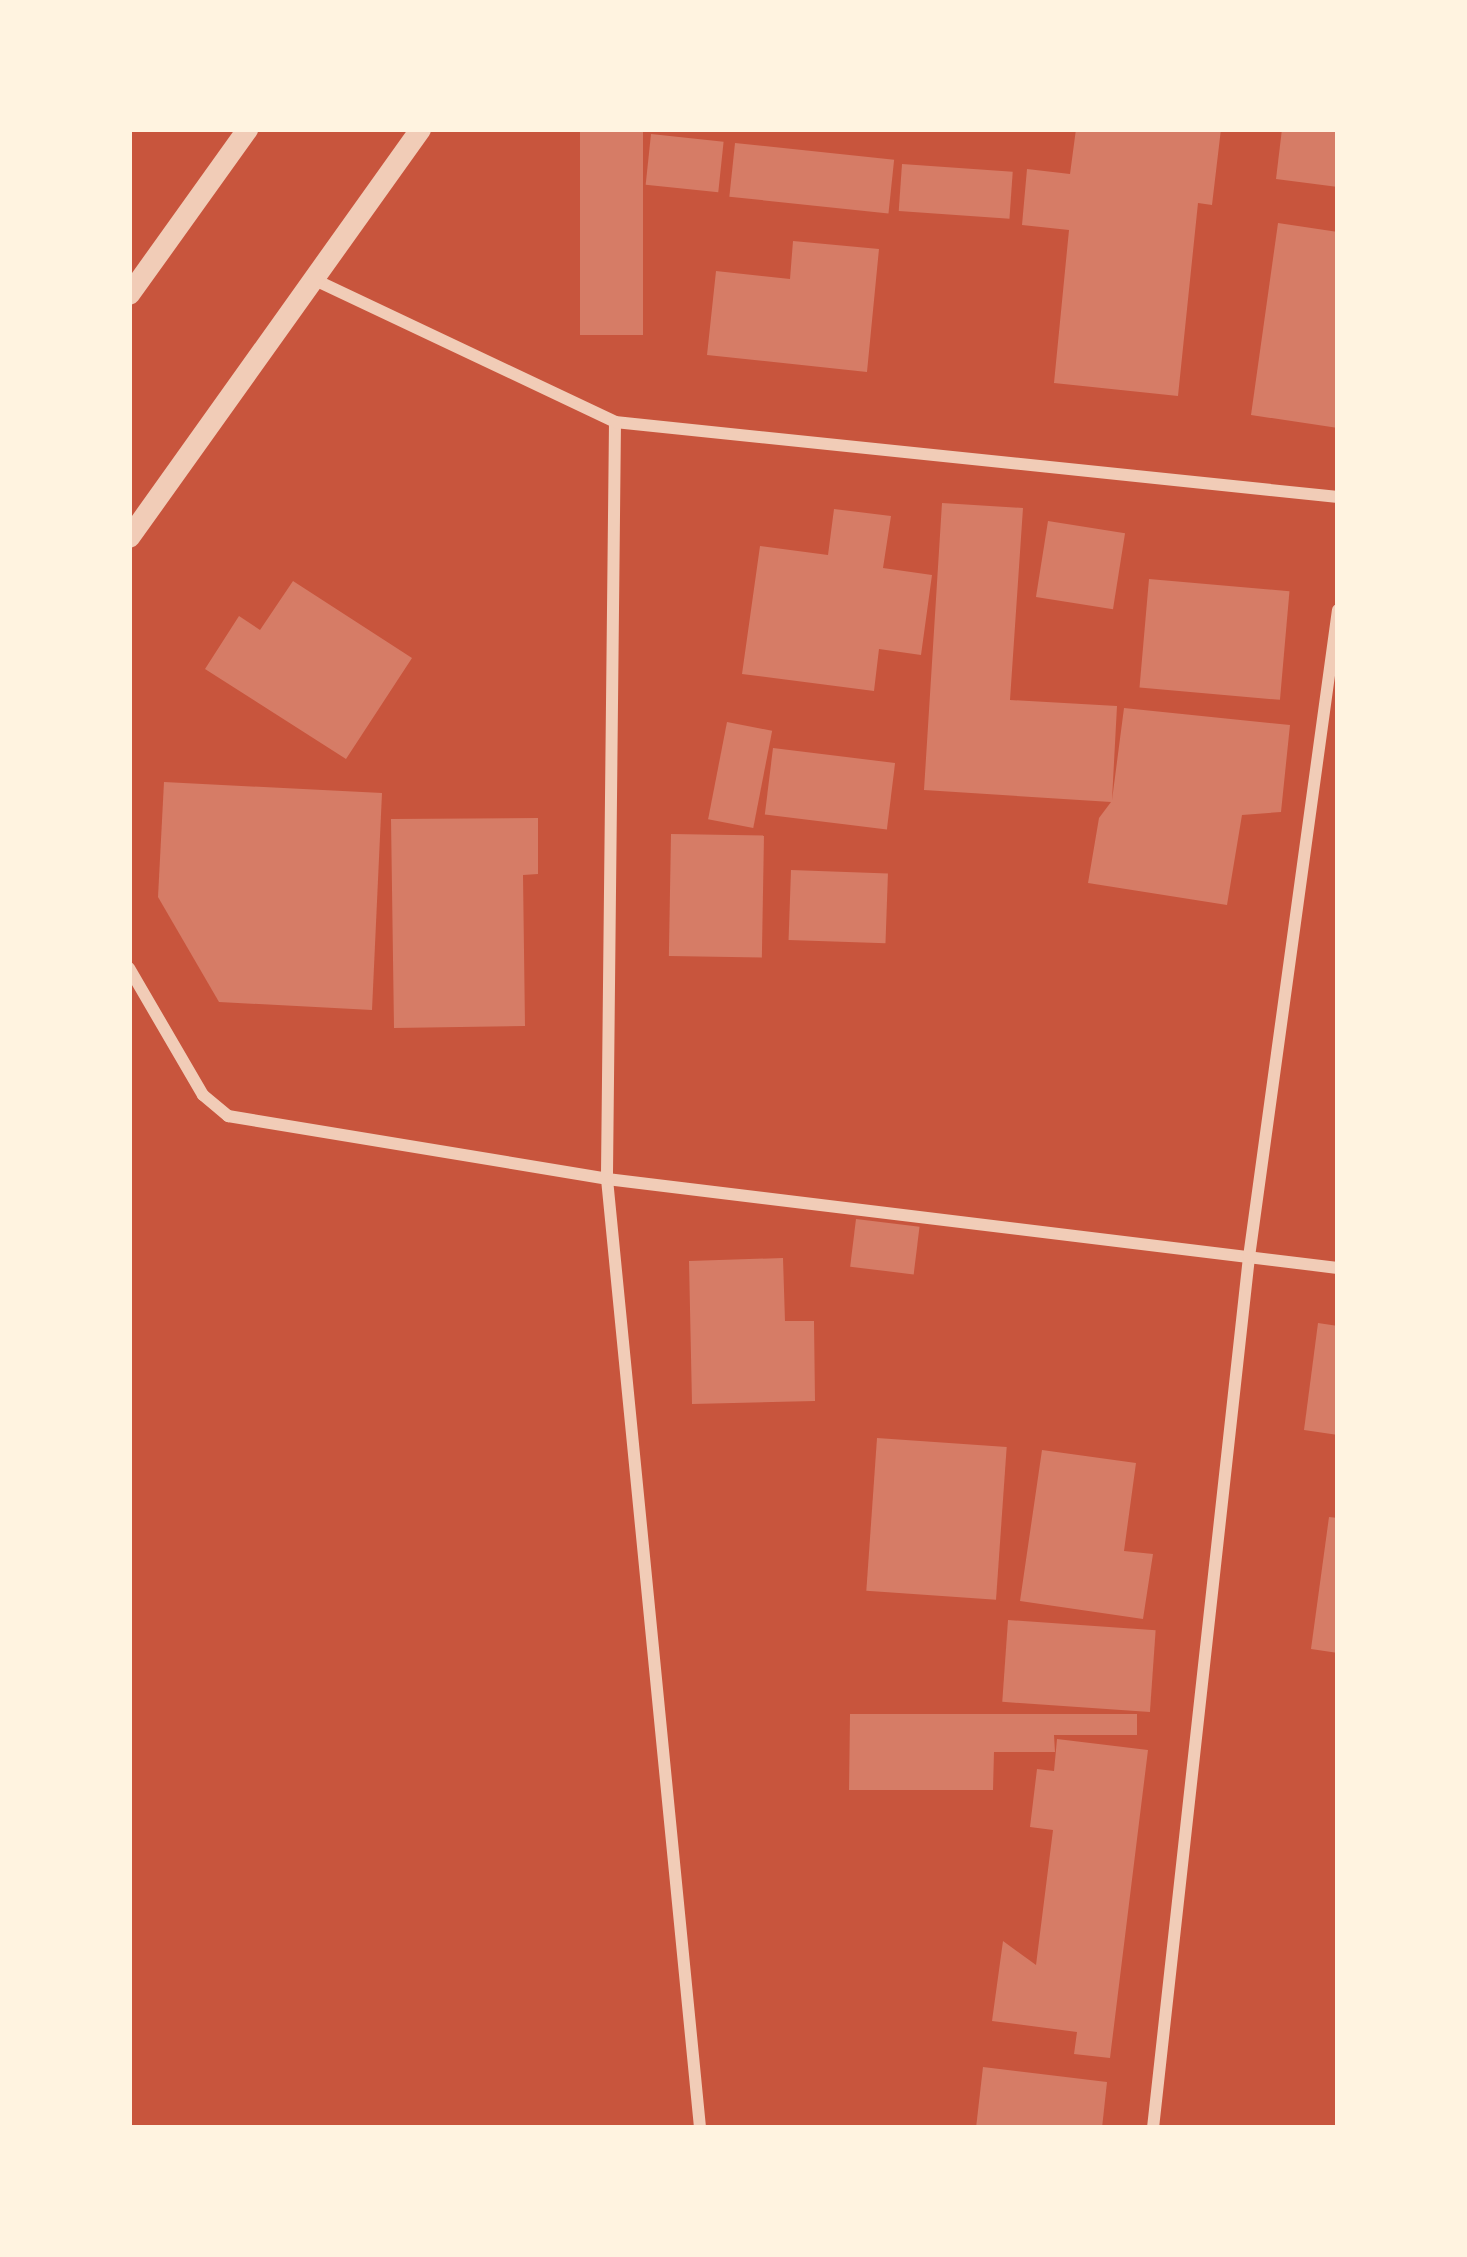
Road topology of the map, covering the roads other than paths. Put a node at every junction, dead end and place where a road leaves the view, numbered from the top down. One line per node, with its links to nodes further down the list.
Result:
1 (248, 129): 4 (street)
2 (420, 129): 3 (street)
3 (311, 278): 5 (street); 7 (street)
4 (129, 294)
5 (615, 422): 6 (street); 10 (street)
6 (1338, 497)
7 (129, 537)
8 (1338, 610): 11 (street)
9 (129, 968): 10 (street)
10 (607, 1179): 11 (street); 13 (street)
11 (1249, 1257): 12 (street); 14 (street)
12 (1338, 1268)
13 (700, 2128)
14 (1153, 2128)

